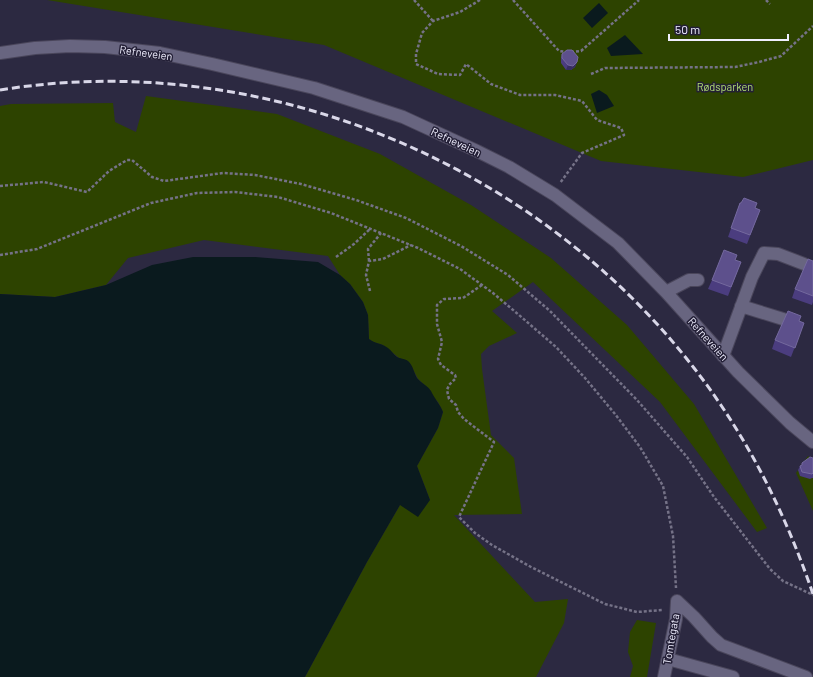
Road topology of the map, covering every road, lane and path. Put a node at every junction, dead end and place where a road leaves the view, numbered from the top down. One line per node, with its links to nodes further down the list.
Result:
1 (414, 0): 7 (path)
2 (480, 0): 7 (path)
3 (512, 0): 4 (path)
4 (639, 0)
5 (766, 0): 6 (path)
6 (770, 4)
7 (433, 21): 12 (path)
8 (813, 26): 10 (path)
9 (0, 53): 23 (street, Refneveien)
10 (591, 74)
11 (0, 186): 28 (path)
12 (558, 187)
13 (370, 228): 14 (path); 16 (path); 17 (path)
14 (381, 233): 15 (path); 18 (path)
15 (411, 245): 18 (path); 21 (path)
16 (0, 255)
17 (336, 256)
18 (368, 262): 22 (path)
19 (804, 264): 24 (street)
20 (698, 280): 23 (street)
21 (482, 285): 29 (path); 30 (path)
22 (370, 291)
23 (666, 292): 26 (street, Refneveien)
24 (741, 306): 25 (street); 26 (street)
25 (783, 319)
26 (723, 356): 27 (street, Refneveien)
27 (813, 442)
28 (813, 595)
29 (677, 601): 31 (street, Tomtegata); 34 (street)
30 (663, 610)
31 (668, 659): 32 (street, Tomtegata); 33 (street)
32 (664, 677)
33 (733, 677)
34 (806, 677)

